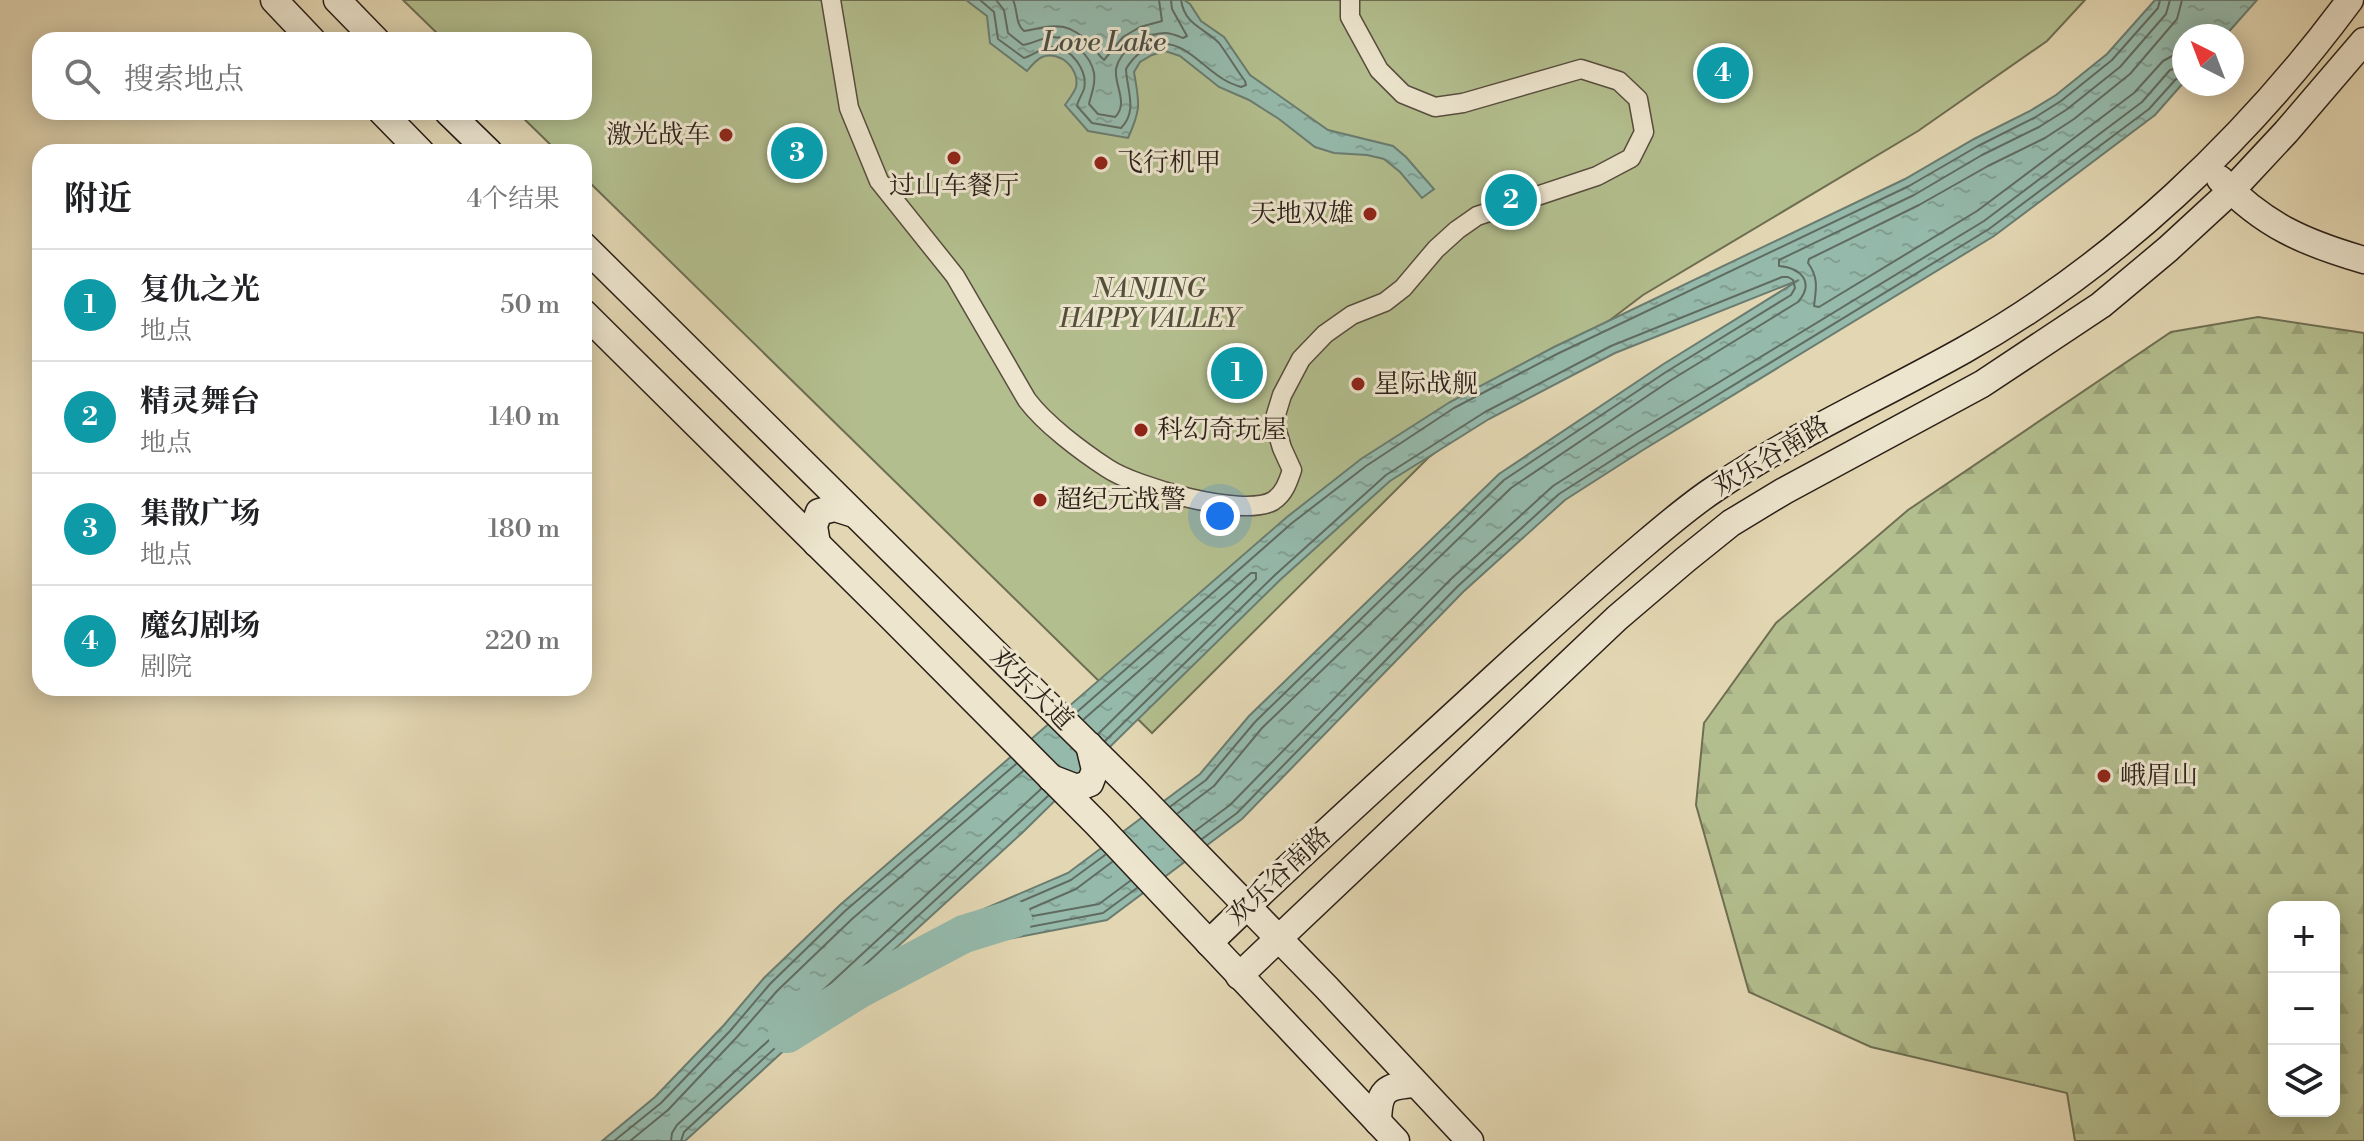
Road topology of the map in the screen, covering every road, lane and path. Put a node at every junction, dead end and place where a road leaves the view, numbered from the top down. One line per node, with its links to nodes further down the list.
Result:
1 (337, 0): 7 (street)
2 (831, 0): 3 (street)
3 (1350, 0)
4 (2350, 0): 13 (street, 欢乐谷南路)
5 (283, 5): 6 (street)
6 (305, 32)
7 (368, 32)
8 (2364, 41): 14 (street, 欢乐谷南路)
9 (390, 120): 11 (street)
10 (456, 120): 12 (street)
11 (413, 144)
12 (481, 144)
13 (2206, 165): 14 (street); 17 (street, 欢乐谷南路)
14 (2231, 191): 16 (street); 19 (street, 欢乐谷南路)
15 (592, 254): 20 (street, 欢乐大道)
16 (2364, 260)
17 (2033, 308): 19 (street); 24 (street, 欢乐谷南路)
18 (592, 321): 21 (street, 欢乐大道)
19 (2049, 341): 25 (street, 欢乐谷南路)
20 (854, 514): 21 (street); 22 (street, 欢乐大道)
21 (817, 544): 23 (street, 欢乐大道)
22 (1089, 745): 23 (street); 24 (street, 欢乐大道)
23 (1051, 778): 26 (street, 欢乐大道)
24 (1247, 905): 25 (street, 欢乐大道); 26 (street, 欢乐谷南路)
25 (1280, 939): 27 (street, 欢乐谷南路); 28 (street, 欢乐大道)
26 (1209, 943): 27 (street, 欢乐大道)
27 (1239, 976): 29 (street, 欢乐大道)
28 (1415, 1084): 29 (street); 30 (street, 欢乐大道)
29 (1387, 1132)
30 (1470, 1141)

